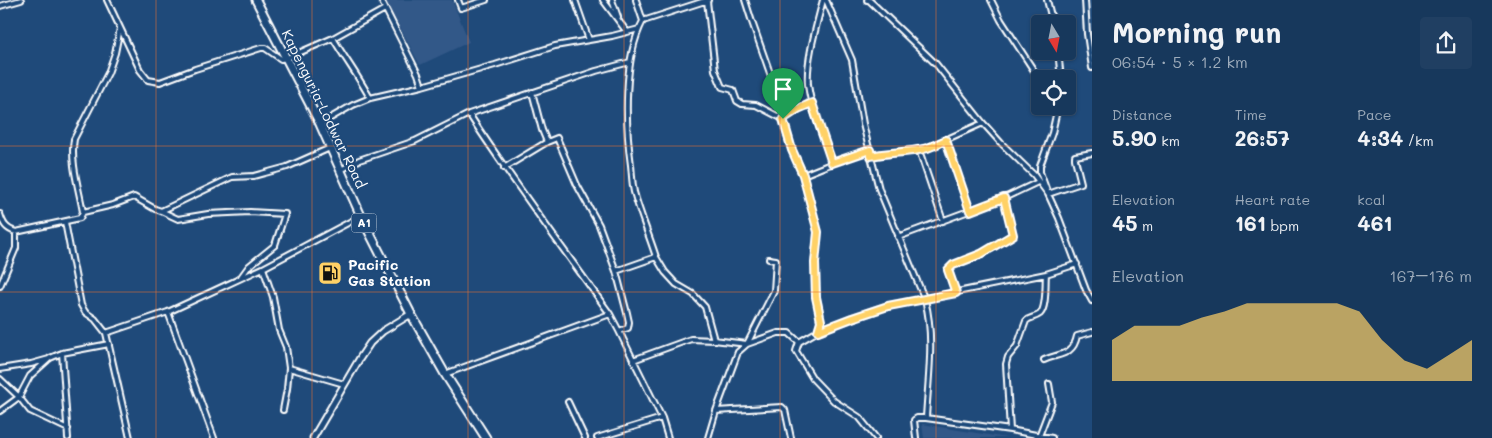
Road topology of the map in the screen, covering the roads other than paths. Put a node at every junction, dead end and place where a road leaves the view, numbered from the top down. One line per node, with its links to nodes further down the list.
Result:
1 (21, 0): 18 (street)
2 (107, 0): 23 (street)
3 (256, 0): 28 (highway, Kapenguria-Lodwar Road / A1)
4 (382, 0): 19 (street)
5 (458, 0): 6 (street)
6 (486, 0)
7 (575, 0): 27 (street)
8 (603, 0): 22 (street)
9 (612, 0): 22 (street)
10 (636, 0): 21 (street)
11 (708, 0): 21 (street); 38 (street)
12 (745, 0): 38 (street)
13 (824, 0): 35 (street); 44 (street)
14 (866, 0): 39 (street)
15 (990, 0): 31 (street)
16 (1047, 0): 20 (street)
17 (1085, 0): 30 (street)
18 (0, 6)
19 (385, 8): 26 (street); 32 (street)
20 (1051, 15)
21 (643, 21): 24 (street)
22 (620, 22): 25 (street)
23 (120, 28): 28 (street); 57 (street)
24 (639, 29): 25 (street); 29 (street)
25 (627, 32): 27 (street)
26 (334, 38): 28 (street); 34 (street)
27 (589, 40): 32 (street)
28 (287, 58): 40 (highway, Kapenguria-Lodwar Road / A1)
29 (630, 62): 33 (street); 64 (street)
30 (1092, 68)
31 (1034, 70)
32 (422, 86): 34 (street)
33 (532, 92): 36 (street); 42 (street)
34 (370, 98): 40 (street)
35 (812, 103): 38 (street); 48 (street)
36 (469, 114): 49 (street); 50 (street)
37 (1056, 115): 53 (street)
38 (783, 119): 51 (street)
39 (983, 123): 41 (street); 52 (street)
40 (320, 124): 43 (highway, Kapenguria-Lodwar Road / A1)
41 (946, 140): 45 (street); 56 (street)
42 (547, 142): 49 (street); 68 (street)
43 (331, 148): 50 (highway, Kapenguria-Lodwar Road / A1); 55 (street)
44 (870, 150): 47 (street); 48 (street)
45 (920, 150): 47 (street); 60 (street)
46 (1092, 153): 53 (street)
47 (871, 156): 63 (street)
48 (832, 163): 51 (street)
49 (504, 168): 77 (street)
50 (341, 170): 59 (highway, Kapenguria-Lodwar Road / A1)
51 (803, 175): 79 (street)
52 (1038, 182): 53 (street); 54 (street)
53 (1048, 194): 66 (street)
54 (1004, 198): 56 (street); 72 (street)
55 (161, 211): 57 (street); 70 (street)
56 (970, 211): 60 (street)
57 (83, 212): 61 (street)
58 (0, 214): 62 (street)
59 (361, 216): 67 (street); 76 (highway, Kapenguria-Lodwar Road / A1)
60 (943, 221): 63 (street)
61 (65, 222): 62 (street); 81 (street)
62 (16, 232): 71 (street)
63 (898, 237): 73 (street)
64 (656, 257): 68 (street); 82 (street)
65 (769, 260): 85 (street)
66 (1077, 264): 69 (street); 74 (street)
67 (263, 268): 70 (street); 91 (street)
68 (616, 270): 78 (street)
69 (1046, 274): 72 (street); 104 (street)
70 (238, 279): 75 (street)
71 (0, 286)
72 (956, 293): 73 (street)
73 (925, 300): 79 (street); 102 (street)
74 (1092, 301)
75 (168, 312): 81 (street); 108 (street)
76 (411, 314): 92 (highway, Kapenguria-Lodwar Road / A1); 94 (street)
77 (610, 314): 78 (street); 92 (street)
78 (619, 330): 88 (street)
79 (818, 331): 83 (street)
80 (1092, 332): 89 (street)
81 (106, 333): 84 (street)
82 (714, 340): 85 (street); 88 (street)
83 (799, 342): 85 (street); 116 (street)
84 (109, 344): 86 (street); 107 (street)
85 (747, 344): 100 (street)
86 (62, 352): 87 (street); 103 (street)
87 (50, 358): 90 (street); 96 (street)
88 (633, 360): 101 (street)
89 (1044, 360)
90 (0, 368)
91 (289, 368): 94 (street); 98 (street)
92 (445, 374): 110 (highway, Kapenguria-Lodwar Road / A1)
93 (0, 379): 96 (street)
94 (344, 384): 109 (street)
95 (1048, 384): 105 (street)
96 (19, 397): 99 (street); 103 (street)
97 (568, 402): 111 (street)
98 (283, 410)
99 (0, 411)
100 (716, 411): 114 (street); 115 (street)
101 (662, 418): 112 (street); 113 (street)
102 (926, 418): 104 (street); 117 (street)
103 (68, 429): 106 (street)
104 (1010, 430): 105 (street)
105 (1040, 436): 118 (street)
106 (68, 438)
107 (130, 438)
108 (214, 438)
109 (313, 438)
110 (486, 438)
111 (585, 438)
112 (596, 438)
113 (668, 438)
114 (708, 438)
115 (792, 438)
116 (876, 438)
117 (916, 438)
118 (1052, 438)

